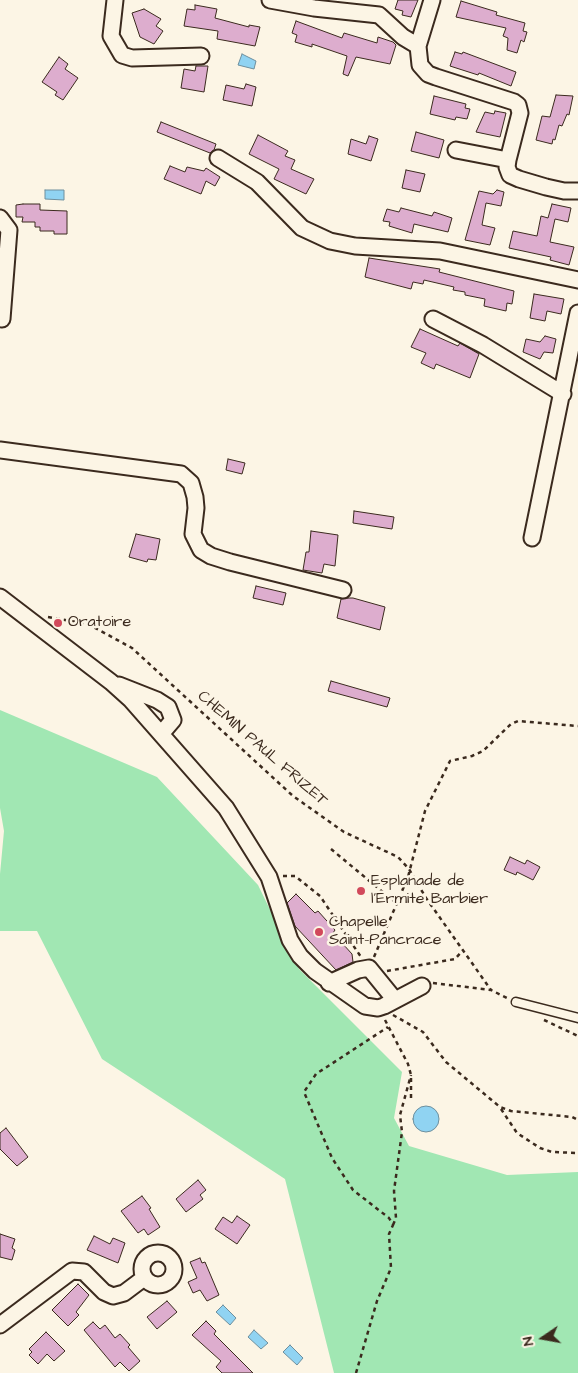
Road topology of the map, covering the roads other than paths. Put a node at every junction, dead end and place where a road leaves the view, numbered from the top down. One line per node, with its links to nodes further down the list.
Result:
1 (116, 0): 5 (street)
2 (270, 0): 4 (street)
3 (432, 0): 4 (street)
4 (418, 46): 8 (street)
5 (201, 56)
6 (456, 150): 8 (street)
7 (218, 158): 11 (street)
8 (508, 160): 9 (street)
9 (578, 191)
10 (0, 218): 14 (street)
11 (578, 280)
12 (578, 313): 15 (street)
13 (433, 319): 15 (street)
14 (2, 320)
15 (563, 394): 17 (street)
16 (0, 450): 18 (street)
17 (532, 538)
18 (343, 590)
19 (0, 597): 20 (street)
20 (111, 682): 21 (street); 21 (street)
21 (162, 734): 22 (street)
22 (329, 983): 24 (street); 24 (street)
23 (422, 986): 24 (street)
24 (395, 1000)
25 (516, 1002): 26 (lane)
26 (578, 1018)
27 (144, 1278): 28 (street)
28 (0, 1325)

